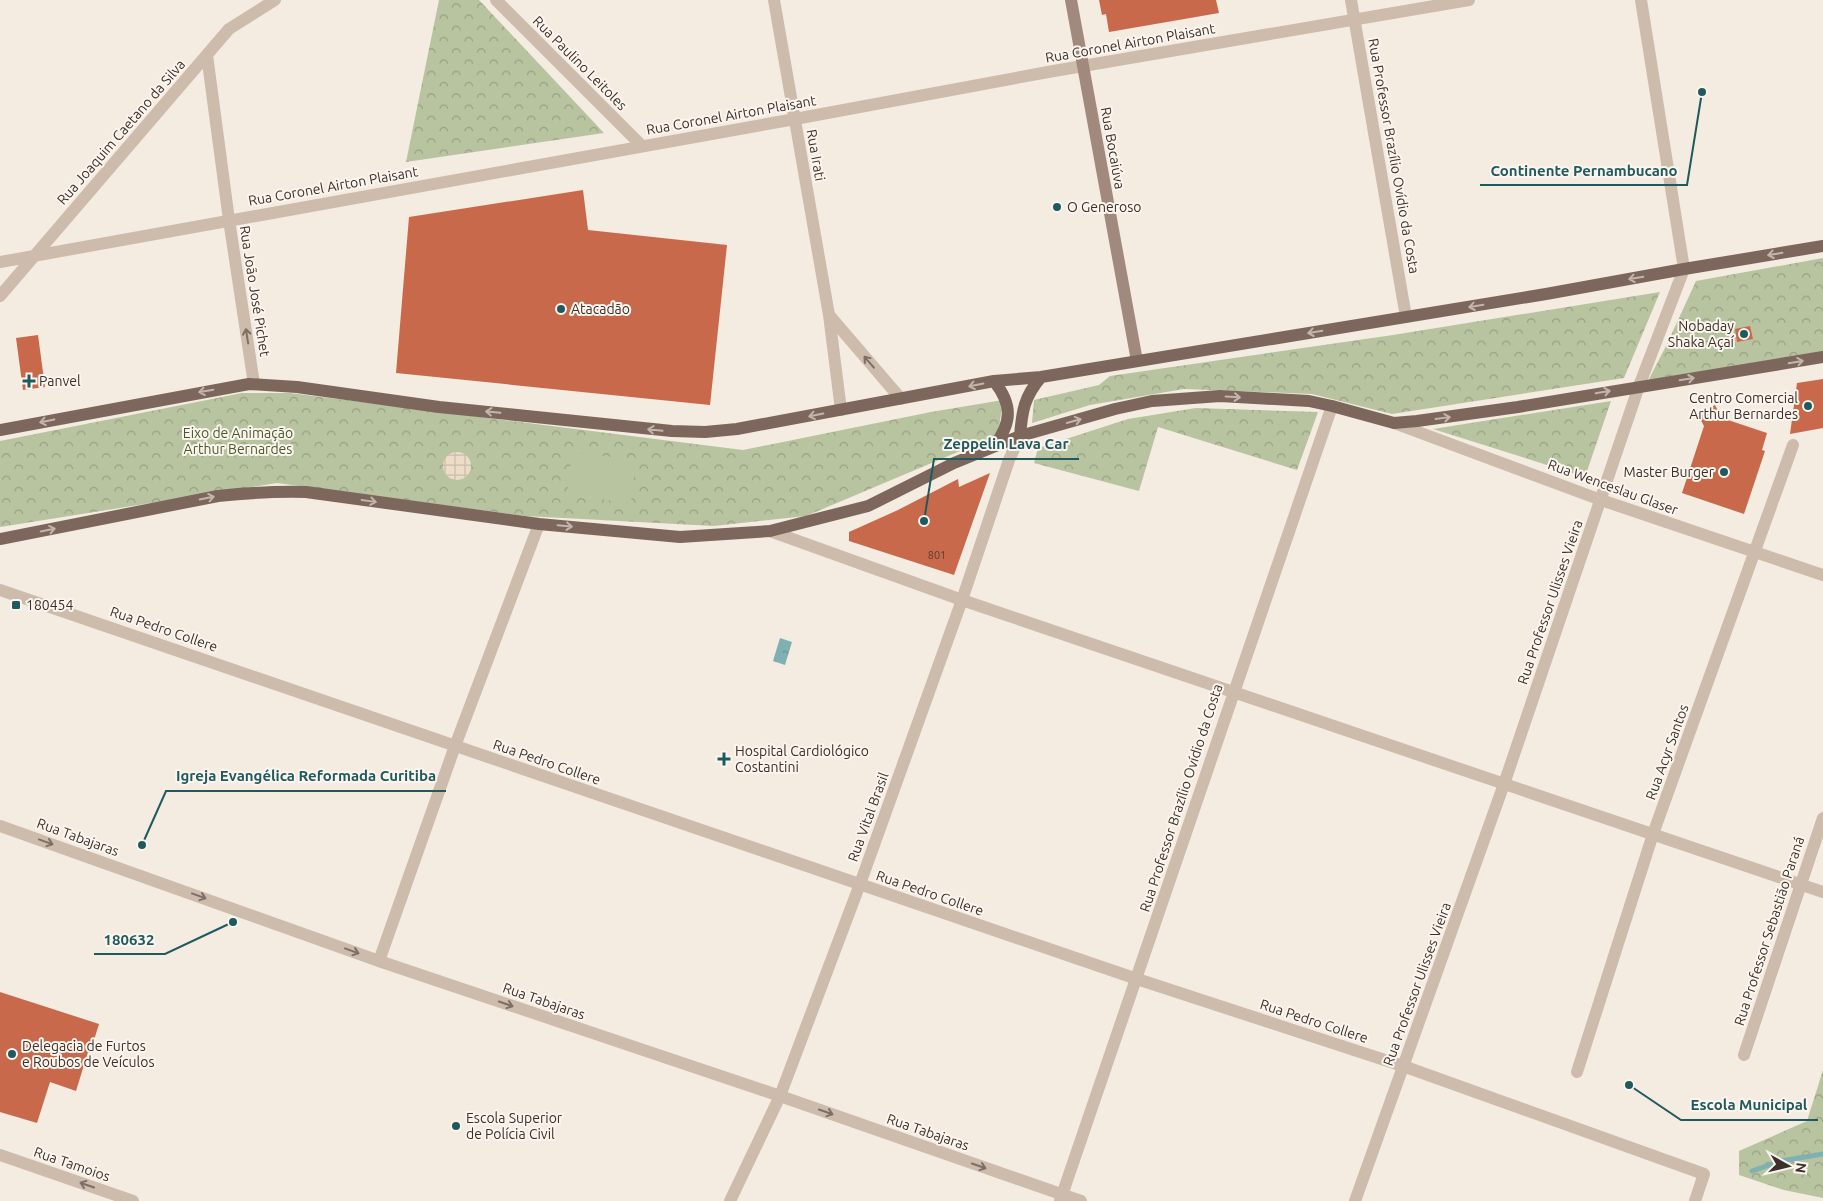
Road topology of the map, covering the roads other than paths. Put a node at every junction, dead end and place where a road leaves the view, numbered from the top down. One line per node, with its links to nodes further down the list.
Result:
1 (275, 0): 9 (street, Rua Joaquim Caetano da Silva)
2 (496, 0): 12 (street, Rua Paulino Leitoles)
3 (774, 0): 11 (street, Rua Irati)
4 (1071, 0): 10 (main road, Rua Bocaiúva)
5 (1351, 0): 8 (street, Rua Professor Brazílio Ovídio da Costa)
6 (1469, 0): 8 (street, Rua Coronel Airton Plaisant)
7 (1641, 0): 17 (street)
8 (1355, 20): 10 (street, Rua Coronel Airton Plaisant); 20 (street, Rua Professor Brazílio Ovídio da Costa)
9 (207, 55): 13 (street, Rua João José Pichet); 15 (street, Rua Joaquim Caetano da Silva)
10 (1083, 66): 11 (street, Rua Coronel Airton Plaisant); 22 (main road, Rua Bocaiúva)
11 (795, 119): 12 (street, Rua Coronel Airton Plaisant); 19 (street, Rua Irati)
12 (642, 146): 13 (street, Rua Coronel Airton Plaisant)
13 (229, 220): 15 (street, Rua Coronel Airton Plaisant); 25 (street, Rua João José Pichet, one-way to 13)
14 (1823, 246): 17 (main road, one-way to 17)
15 (34, 255): 16 (street, Rua Coronel Airton Plaisant); 18 (street, Rua Joaquim Caetano da Silva)
16 (0, 262)
17 (1684, 269): 20 (main road, one-way to 20); 26 (street, Rua Professor Ulisses Vieira)
18 (0, 296)
19 (829, 315): 27 (street, one-way to 19); 29 (street, Rua Irati)
20 (1406, 317): 22 (main road, one-way to 22)
21 (1823, 357): 26 (main road, one-way to 21)
22 (1137, 361): 23 (main road)
23 (1041, 377): 24 (main road); 32 (main road)
24 (994, 381): 27 (main road, one-way to 27); 34 (main road)
25 (254, 384): 29 (main road, one-way to 25); 31 (main road, one-way to 31)
26 (1639, 386): 30 (main road, one-way to 26); 35 (street, Rua Professor Ulisses Vieira)
27 (901, 399): 29 (main road)
28 (1332, 406): 30 (main road); 32 (main road, one-way to 28); 43 (street, Rua Professor Brazílio Ovídio da Costa)
29 (841, 410)
30 (1394, 423): 35 (street, Rua Wenceslau Glaser)
31 (0, 430)
32 (1020, 436): 34 (main road); 42 (street, Rua Vital Brasil)
33 (1793, 445): 39 (street, Rua Acyr Santos)
34 (994, 446): 37 (main road)
35 (1600, 500): 39 (street, Rua Wenceslau Glaser); 45 (street, Rua Professor Ulisses Vieira)
36 (539, 524): 37 (main road, one-way to 37); 38 (main road, one-way to 36); 44 (street)
37 (770, 531): 42 (street)
38 (0, 539)
39 (1755, 552): 40 (street, Rua Wenceslau Glaser); 48 (street, Rua Acyr Santos)
40 (1823, 575)
41 (2, 589): 44 (street, Rua Pedro Collere)
42 (962, 600): 43 (street); 49 (street, Rua Vital Brasil)
43 (1233, 691): 45 (street); 53 (street, Rua Professor Brazílio Ovídio da Costa)
44 (455, 746): 49 (street, Rua Pedro Collere); 52 (street)
45 (1504, 784): 48 (street); 55 (street, Rua Professor Ulisses Vieira)
46 (1823, 818): 50 (street, Rua Professor Sebastião Paraná)
47 (0, 826): 52 (street, Rua Tabajaras, one-way to 52)
48 (1653, 834): 50 (street); 56 (street, Rua Acyr Santos)
49 (860, 884): 53 (street, Rua Pedro Collere); 57 (street, Rua Vital Brasil)
50 (1800, 884): 51 (street); 54 (street, Rua Professor Sebastião Paraná)
51 (1823, 892)
52 (379, 961): 57 (street, Rua Tabajaras, one-way to 57)
53 (1137, 979): 55 (street, Rua Pedro Collere); 59 (street, Rua Professor Brazílio Ovídio da Costa)
54 (1744, 1054)
55 (1403, 1066): 63 (street, Rua Professor Ulisses Vieira); 64 (street, Rua Pedro Collere)
56 (1577, 1072)
57 (780, 1096): 59 (street, Rua Tabajaras, one-way to 59); 61 (street, Rua Vital Brasil)
58 (0, 1155): 60 (street, Rua Tamoios, one-way to 58)
59 (1061, 1198): 62 (street, Rua Tabajaras)
60 (133, 1201)
61 (730, 1201)
62 (1080, 1201)
63 (1355, 1201)
64 (1695, 1201)

